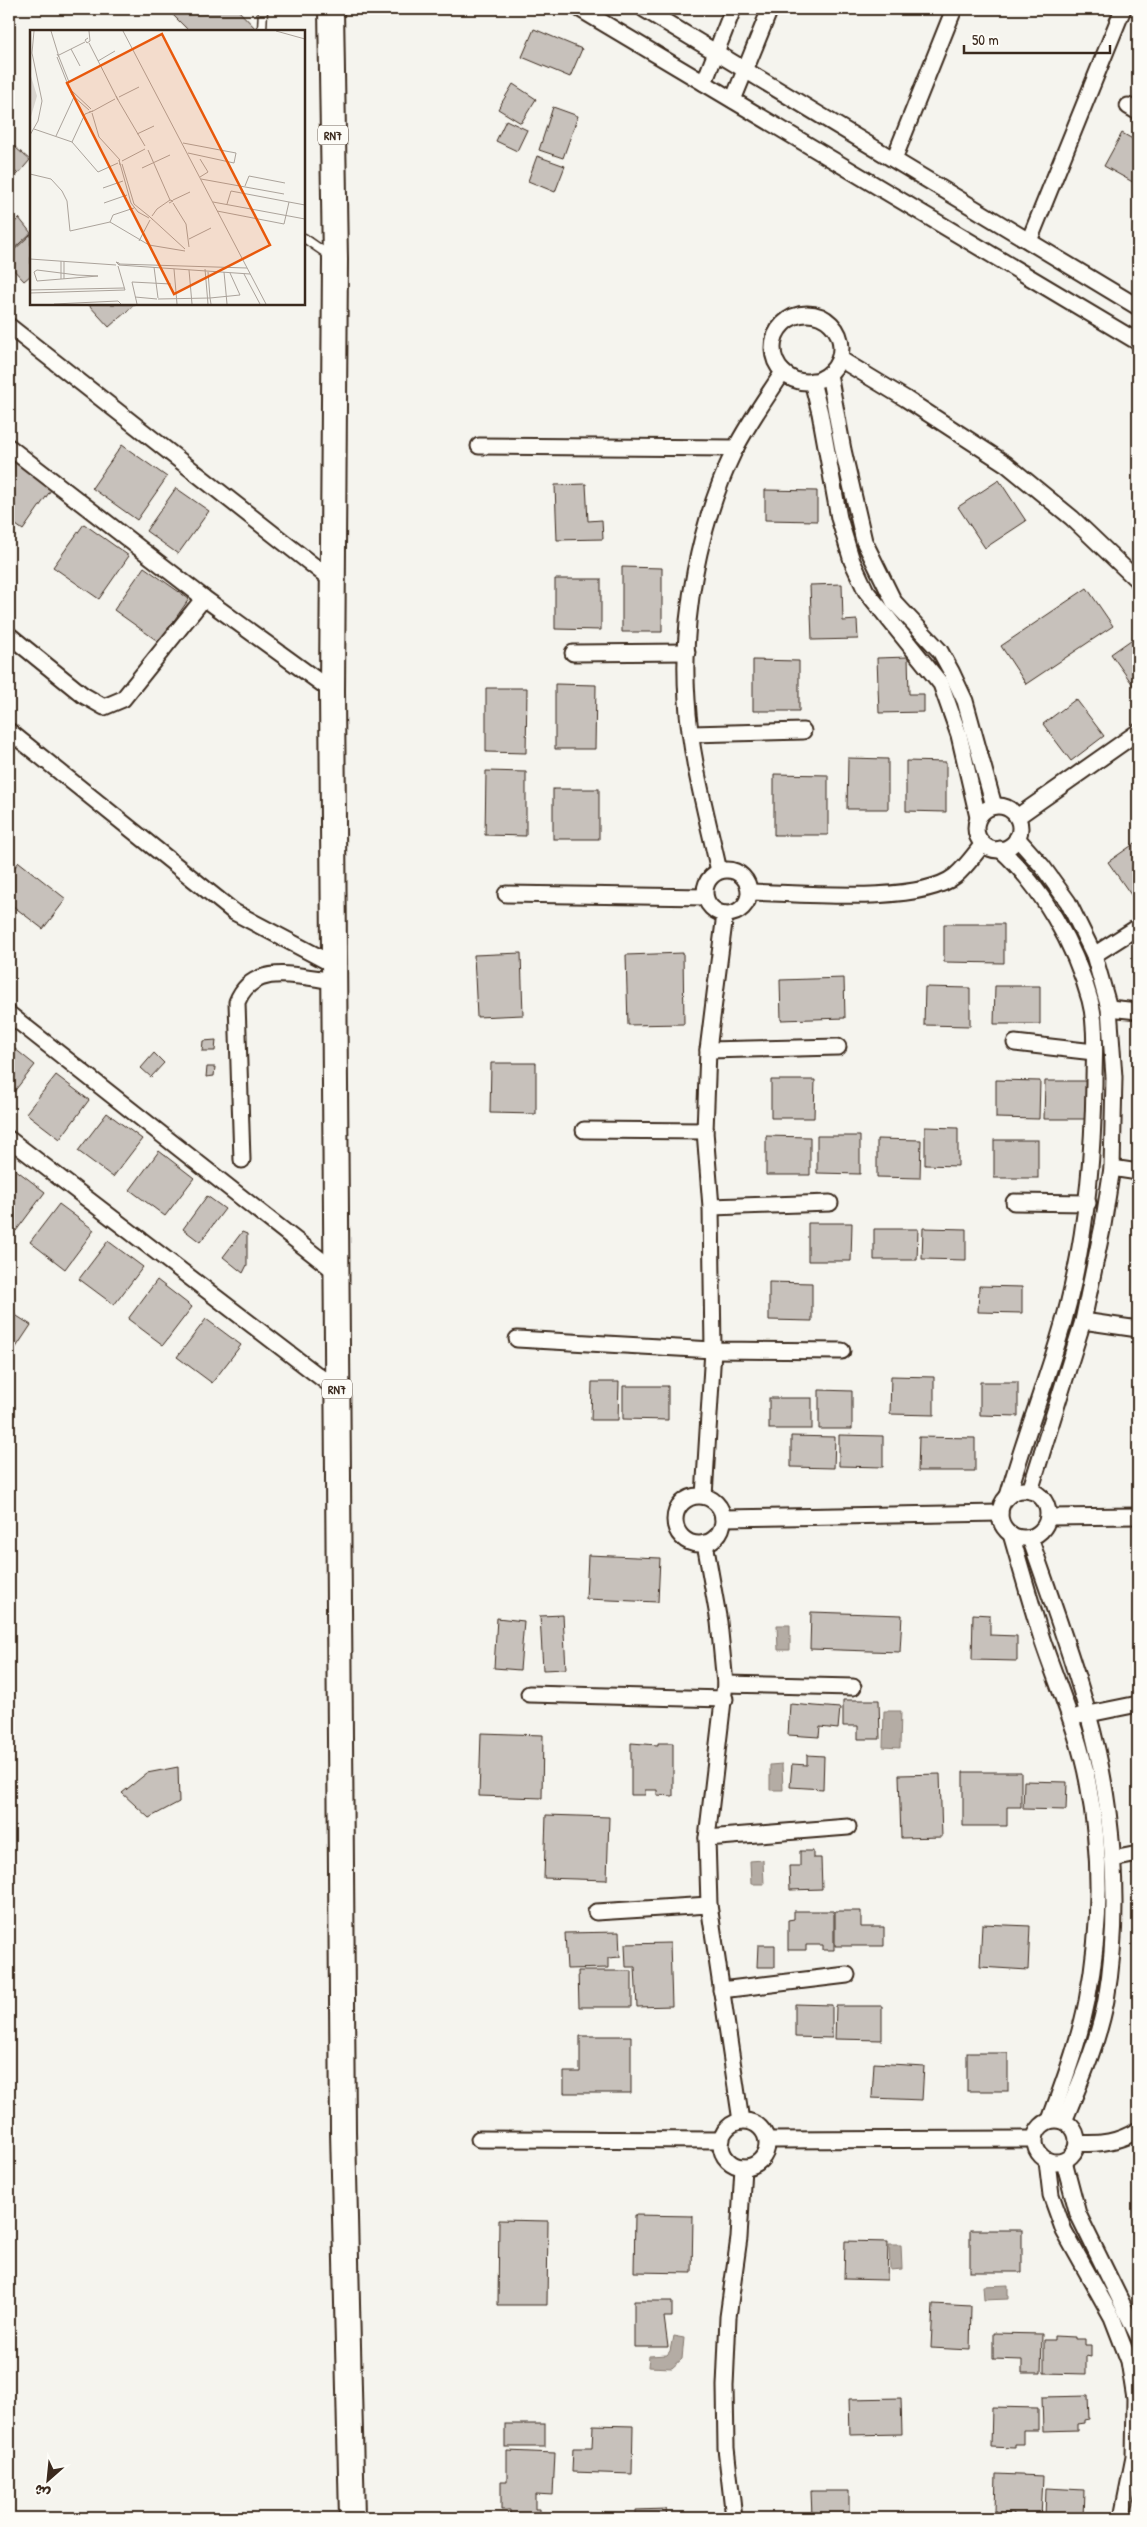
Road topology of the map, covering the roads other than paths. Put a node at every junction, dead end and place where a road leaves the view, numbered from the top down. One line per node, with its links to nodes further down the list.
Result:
1 (263, 9): 9 (lane)
2 (331, 9): 17 (main road, RN7)
3 (580, 9): 12 (street)
4 (644, 9): 10 (street)
5 (733, 9): 10 (street)
6 (770, 9): 11 (street)
7 (954, 9): 14 (street)
8 (1123, 9): 16 (street)
9 (262, 30)
10 (716, 52): 11 (street); 12 (street)
11 (746, 70): 13 (street); 14 (street)
12 (704, 83): 13 (street)
13 (733, 100): 20 (street)
14 (894, 160): 16 (street)
15 (305, 239): 17 (lane)
16 (1029, 241): 18 (street)
17 (335, 260): 29 (main road, RN7)
18 (1138, 307)
19 (9, 326): 29 (street)
20 (1138, 342)
21 (840, 359): 22 (street); 23 (street); 28 (street)
22 (783, 372): 24 (street); 27 (street)
23 (828, 374): 24 (street); 39 (street)
24 (812, 382): 40 (street)
25 (479, 446): 27 (street)
26 (9, 447): 30 (street)
27 (736, 448): 32 (street)
28 (1138, 581)
29 (333, 582): 34 (main road, RN7)
30 (204, 598): 31 (street); 34 (street)
31 (9, 635)
32 (688, 652): 33 (street); 38 (street)
33 (573, 654)
34 (332, 691): 52 (main road, RN7)
35 (9, 731): 52 (street)
36 (803, 731): 38 (street)
37 (1138, 732): 41 (street)
38 (691, 734): 45 (street)
39 (994, 806): 40 (street); 41 (street)
40 (978, 817): 43 (street)
41 (1017, 817): 42 (street)
42 (1017, 838): 44 (street); 51 (street)
43 (983, 844): 44 (street); 46 (street)
44 (1000, 850): 59 (street)
45 (719, 871): 46 (street); 48 (street)
46 (750, 892): 49 (street)
47 (506, 894): 48 (street)
48 (705, 897): 49 (street)
49 (725, 914): 58 (street)
50 (1138, 927): 51 (street)
51 (1094, 955): 53 (street)
52 (334, 973): 63 (street); 70 (main road, RN7)
53 (1109, 1008): 54 (street); 64 (street)
54 (1138, 1012)
55 (9, 1014): 70 (street)
56 (1015, 1043): 59 (street)
57 (838, 1047): 58 (street)
58 (708, 1050): 61 (street)
59 (1094, 1052): 68 (street)
60 (584, 1130): 61 (street)
61 (705, 1131): 69 (street)
62 (9, 1139): 76 (street)
63 (242, 1160)
64 (1112, 1168): 65 (street); 71 (street)
65 (1138, 1172)
66 (1014, 1202): 68 (street)
67 (830, 1203): 69 (street)
68 (1088, 1204): 79 (street)
69 (711, 1207): 74 (street)
70 (336, 1272): 76 (main road, RN7)
71 (1083, 1321): 72 (street); 77 (street)
72 (1138, 1329)
73 (517, 1339): 74 (street)
74 (713, 1350): 75 (street); 78 (street)
75 (842, 1351)
76 (337, 1390): 114 (main road, RN7)
77 (1030, 1491): 79 (street); 82 (street)
78 (704, 1496): 83 (street); 86 (street)
79 (1008, 1496): 80 (street)
80 (1000, 1512): 83 (street); 84 (street)
81 (1138, 1516): 82 (street)
82 (1048, 1517): 85 (street)
83 (723, 1518): 86 (street)
84 (1010, 1534): 85 (street); 92 (street)
85 (1030, 1538): 91 (street)
86 (705, 1543): 88 (street)
87 (853, 1688): 88 (street)
88 (725, 1692): 89 (street); 94 (street)
89 (529, 1694)
90 (1138, 1704): 91 (street)
91 (1088, 1715): 92 (street); 96 (street)
92 (1070, 1716): 101 (street)
93 (848, 1827): 94 (street)
94 (707, 1838): 97 (street)
95 (1138, 1854): 96 (street)
96 (1113, 1859): 101 (street)
97 (709, 1906): 98 (street); 100 (street)
98 (596, 1912)
99 (846, 1975): 100 (street)
100 (721, 1990): 102 (street)
101 (1057, 2121): 105 (street); 108 (street)
102 (741, 2122): 106 (street); 107 (street)
103 (1138, 2130): 108 (street)
104 (479, 2139): 106 (street)
105 (1034, 2139): 107 (street); 109 (street)
106 (722, 2140): 111 (street)
107 (767, 2140): 111 (street)
108 (1077, 2143): 110 (street)
109 (1047, 2161): 110 (street); 113 (street)
110 (1064, 2161): 112 (street)
111 (743, 2167): 115 (street)
112 (1138, 2336)
113 (1134, 2360): 116 (street)
114 (352, 2518)
115 (734, 2518)
116 (1122, 2518)

